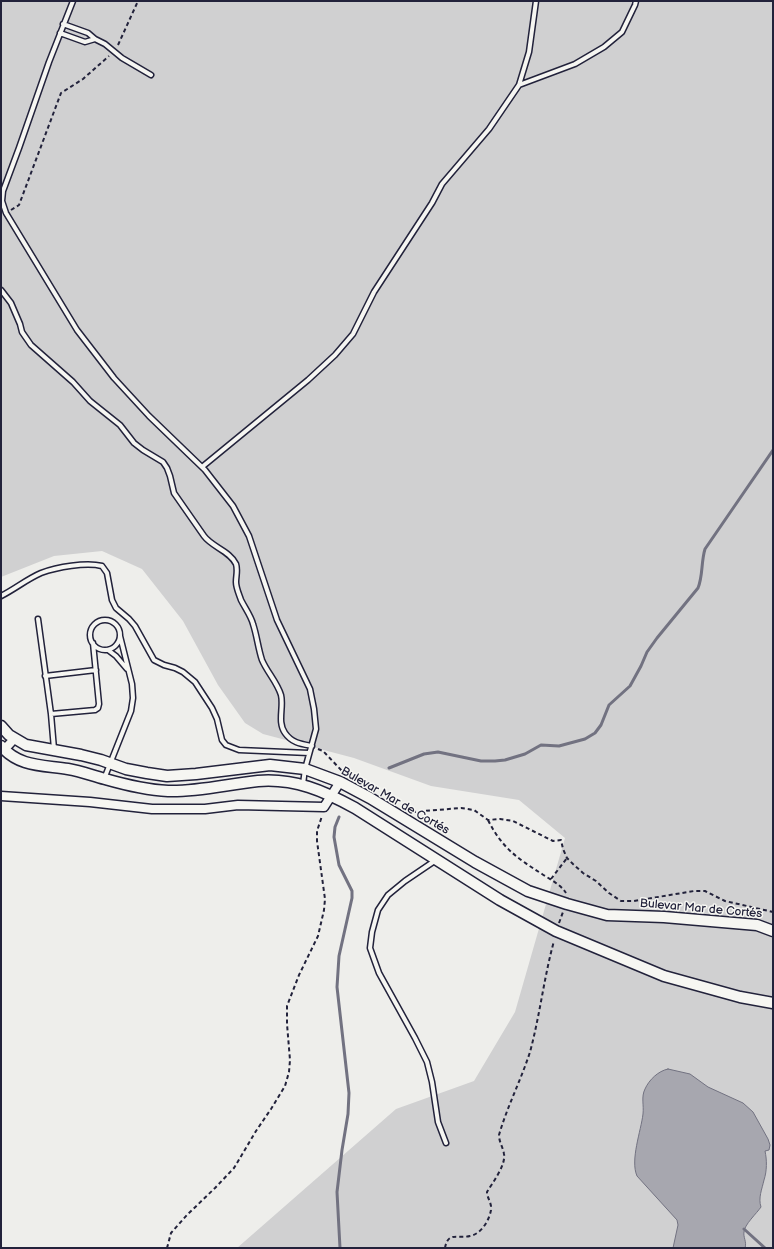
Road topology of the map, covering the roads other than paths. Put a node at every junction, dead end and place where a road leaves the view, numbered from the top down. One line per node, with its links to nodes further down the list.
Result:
1 (73, 1): 4 (lane)
2 (536, 1): 8 (lane)
3 (636, 1): 8 (lane)
4 (63, 24): 5 (lane); 6 (lane)
5 (60, 34): 6 (lane); 10 (lane)
6 (95, 39): 7 (lane)
7 (151, 75)
8 (519, 86): 10 (lane)
9 (1, 290): 22 (lane)
10 (202, 467): 22 (lane)
11 (1, 596): 25 (lane)
12 (38, 619): 18 (lane)
13 (120, 636): 14 (lane); 15 (lane); 17 (lane)
14 (93, 643): 15 (lane); 16 (lane)
15 (108, 650): 17 (lane)
16 (96, 670): 18 (lane); 19 (lane)
17 (128, 670): 26 (lane)
18 (45, 676): 19 (lane)
19 (51, 714): 24 (lane)
20 (1, 726): 21 (street, Bulevar Mar de Cortés)
21 (14, 739): 23 (street); 24 (street, Bulevar Mar de Cortés)
22 (312, 746): 25 (lane)
23 (3, 748): 28 (street)
24 (54, 750): 26 (street, Bulevar Mar de Cortés)
25 (309, 753): 27 (lane)
26 (111, 763): 27 (street, Bulevar Mar de Cortés); 28 (lane)
27 (305, 769): 29 (street, Bulevar Mar de Cortés); 30 (lane)
28 (104, 779): 30 (street)
29 (340, 782): 31 (street); 33 (street, Bulevar Mar de Cortés)
30 (303, 784): 31 (street)
31 (331, 795): 32 (street); 34 (street)
32 (1, 796)
33 (449, 847): 34 (street); 35 (street, Bulevar Mar de Cortés)
34 (436, 859): 36 (street); 37 (lane)
35 (773, 931)
36 (773, 1003)
37 (446, 1143)

